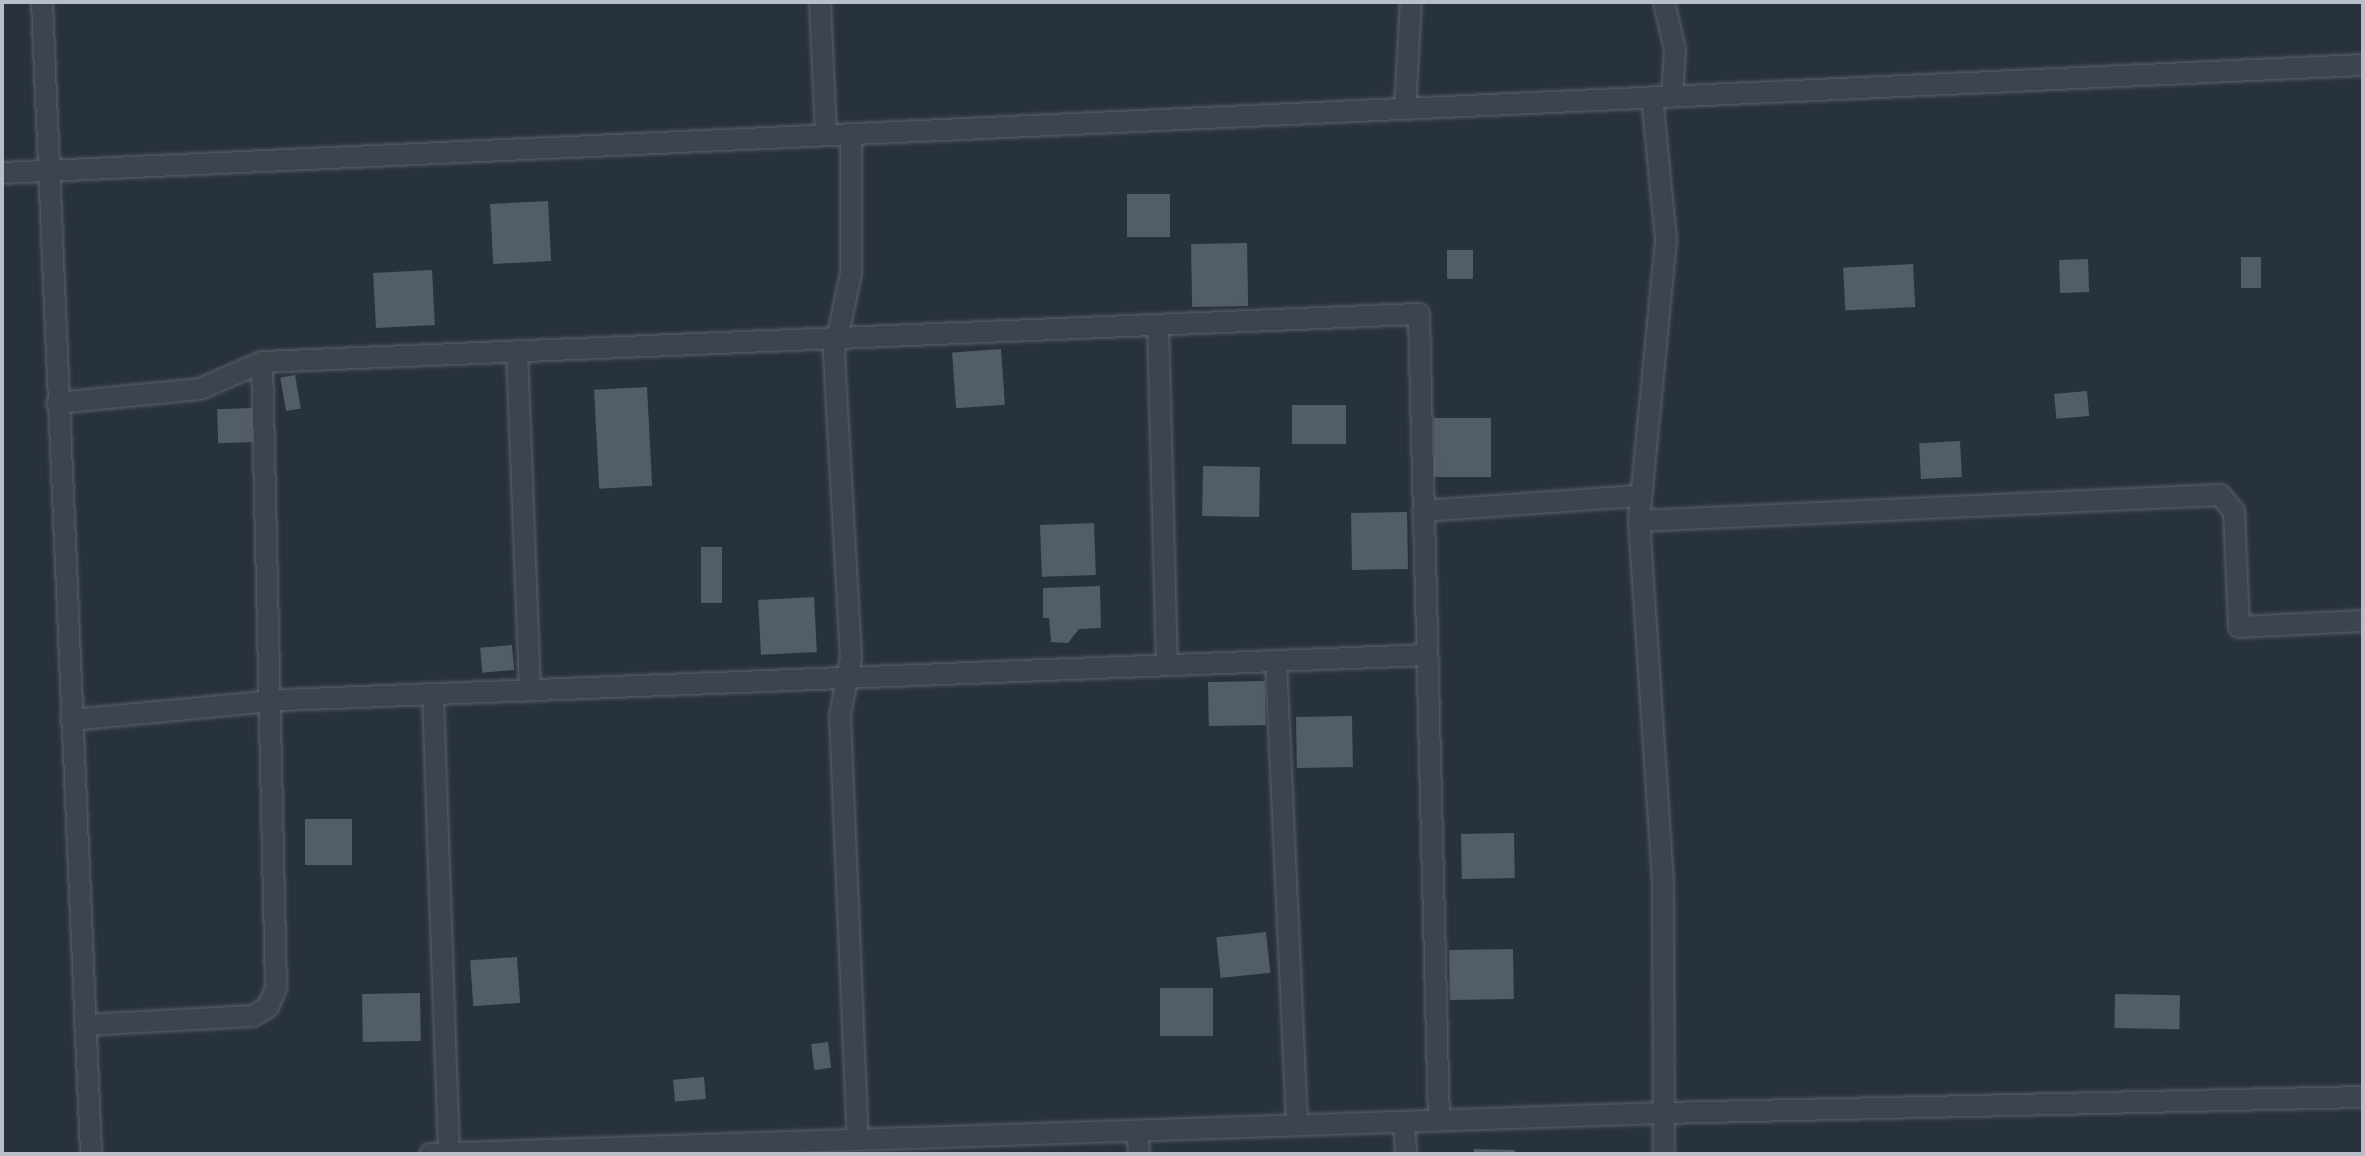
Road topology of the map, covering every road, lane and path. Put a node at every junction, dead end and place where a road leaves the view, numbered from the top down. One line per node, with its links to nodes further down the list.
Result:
1 (42, 2): 10 (street)
2 (820, 2): 9 (street)
3 (1411, 2): 7 (street)
4 (1664, 2): 6 (street)
5 (2363, 65): 6 (street)
6 (1662, 97): 7 (street); 17 (street)
7 (1405, 108): 8 (street)
8 (851, 134): 9 (street); 13 (street)
9 (826, 135): 10 (street)
10 (46, 170): 11 (street); 16 (street)
11 (2, 173)
12 (1158, 325): 13 (street); 18 (street); 23 (street)
13 (837, 338): 14 (street); 24 (street)
14 (517, 351): 15 (street); 25 (street)
15 (262, 362): 16 (street); 27 (street)
16 (57, 403): 28 (street)
17 (1640, 496): 18 (street); 19 (street)
18 (1423, 511): 21 (street)
19 (1639, 521): 20 (street); 31 (street)
20 (2363, 621)
21 (1426, 655): 22 (street); 32 (street)
22 (1276, 661): 23 (street); 34 (street)
23 (1167, 665): 24 (street)
24 (847, 678): 25 (street); 36 (street)
25 (530, 691): 26 (street)
26 (433, 695): 27 (street); 38 (street)
27 (270, 702): 28 (street); 29 (street)
28 (71, 720): 29 (street)
29 (85, 1025): 39 (street)
30 (2363, 1097): 31 (street)
31 (1663, 1113): 32 (street); 43 (street)
32 (1439, 1120): 33 (street)
33 (1404, 1122): 34 (street); 42 (street)
34 (1297, 1125): 35 (street)
35 (1137, 1131): 36 (street); 41 (street)
36 (858, 1140): 37 (street)
37 (621, 1151): 38 (street)
38 (449, 1153): 40 (street)
39 (91, 1154)
40 (430, 1154)
41 (1139, 1154)
42 (1406, 1154)
43 (1664, 1154)

